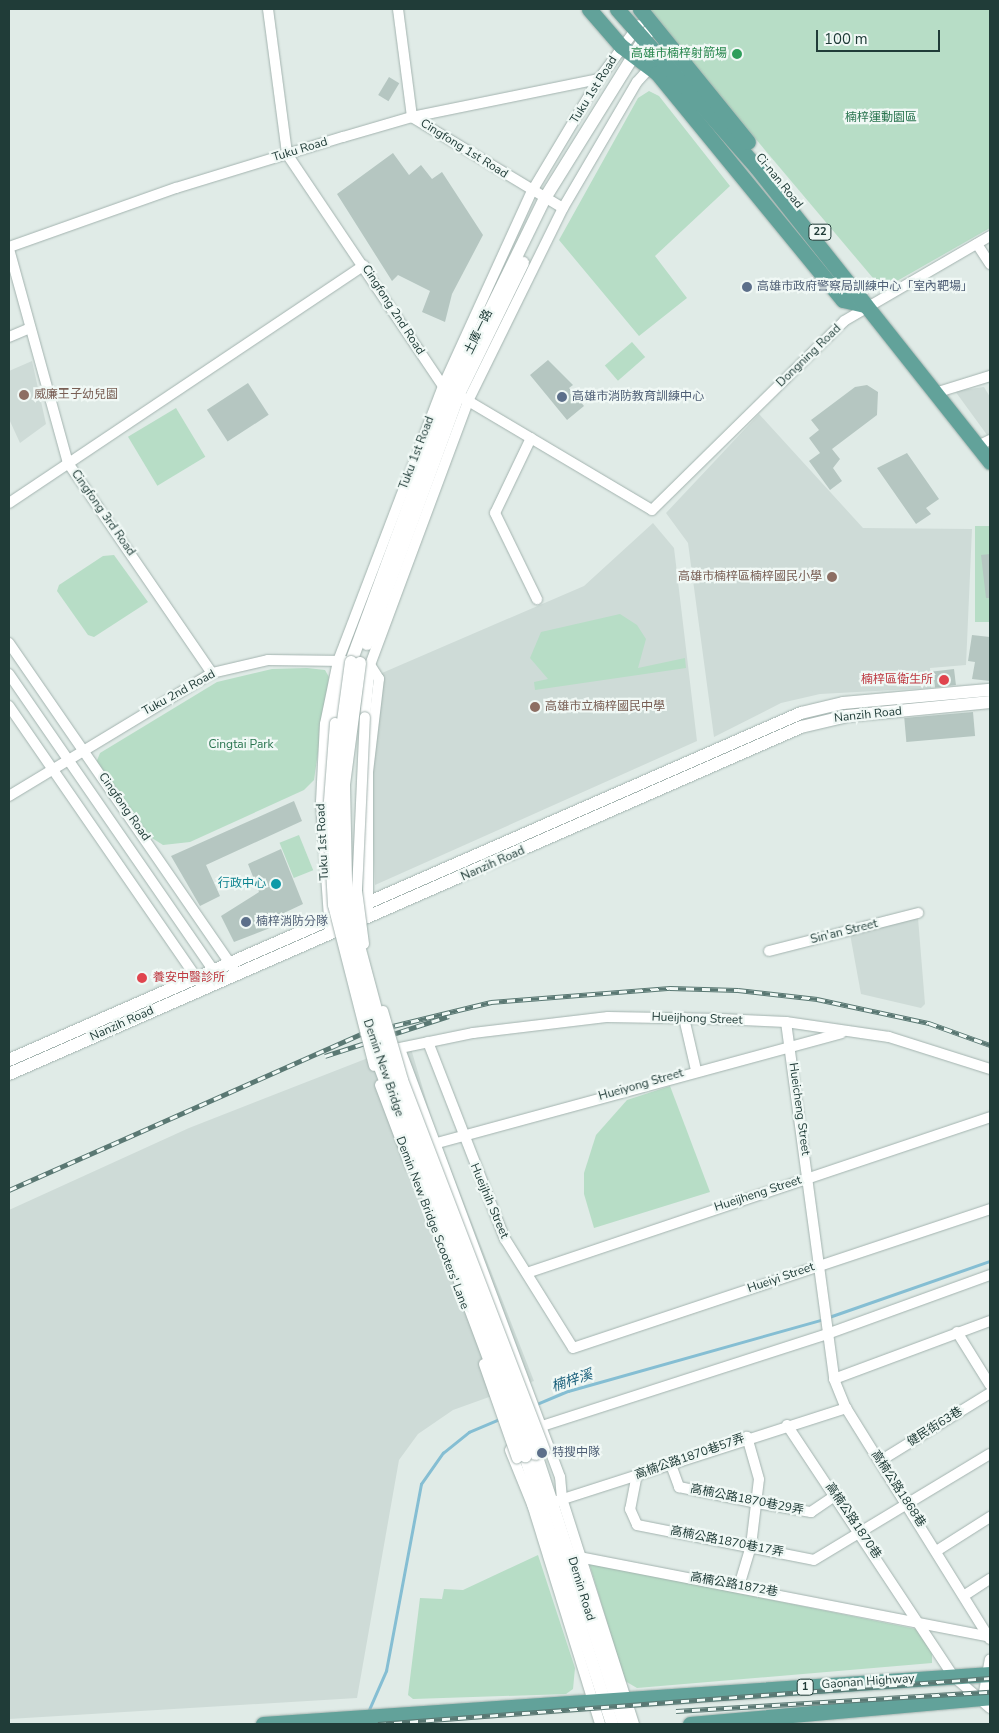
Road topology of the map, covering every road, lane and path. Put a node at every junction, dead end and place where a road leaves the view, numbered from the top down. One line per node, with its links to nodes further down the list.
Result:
1 (268, 9): 8 (street, Cingfong 2nd Road)
2 (398, 9): 7 (street, Cingfong 1st Road)
3 (588, 9): 5 (main road, Ci-nan Road / 22)
4 (617, 9): 5 (main road, Ci-nan Road / 22)
5 (647, 41): 6 (street, Tuku 1st Road); 10 (street, 土庫一路); 10 (street); 16 (main road, Ci-nan Road / 22)
6 (599, 79): 7 (street, Tuku Road); 9 (street, Tuku 1st Road)
7 (412, 118): 8 (street, Tuku Road); 9 (street, Cingfong 1st Road)
8 (287, 154): 13 (street, Tuku Road); 15 (street, Cingfong 2nd Road)
9 (532, 191): 10 (street, Cingfong 1st Road); 21 (street, Tuku 1st Road)
10 (554, 203): 21 (street, 土庫一路)
11 (990, 236): 12 (street, Dongning Road)
12 (976, 244): 14 (street); 16 (street, Dongning Road)
13 (9, 248): 17 (street, Cingfong 3rd Road)
14 (990, 264)
15 (364, 265): 21 (street, Cingfong 2nd Road); 25 (street)
16 (870, 303): 20 (main road, Ci-nan Road / 22); 27 (street, Dongning Road)
17 (30, 328): 18 (street); 25 (street, Cingfong 3rd Road)
18 (9, 337)
19 (990, 376): 20 (street)
20 (940, 390): 23 (main road, Ci-nan Road / 22)
21 (455, 392): 22 (street, Cingfong 2nd Road); 30 (street, Tuku 1st Road); 31 (street, 土庫一路); 31 (street, Tuku 1st Road)
22 (531, 438): 27 (street, Cingfong 2nd Road); 28 (street)
23 (985, 444): 24 (main road, Ci-nan Road / 22)
24 (990, 462)
25 (68, 463): 26 (street); 32 (street, Cingfong 3rd Road)
26 (9, 503)
27 (652, 510)
28 (537, 599)
29 (9, 643): 37 (street, Cingfong Road)
30 (338, 661): 31 (street, Tuku 2nd Road); 32 (street, Tuku 2nd Road); 44 (street, Tuku 1st Road); 82 (street, Demin New Bridge Scooters' Lane, bridge)
31 (361, 664): 41 (street); 82 (street, Demin New Bridge Scooters' Lane, bridge); 82 (street, Demin New Bridge, bridge)
32 (212, 673): 37 (street, Tuku 2nd Road)
33 (9, 674): 38 (street, Cingfong Road)
34 (990, 690): 41 (street, Nanzih Road)
35 (990, 702): 43 (street, Nanzih Road)
36 (9, 706): 39 (street)
37 (84, 751): 38 (street, Tuku 2nd Road); 47 (street, Cingfong Road)
38 (69, 760): 39 (street, Tuku 2nd Road); 48 (street, Cingfong Road)
39 (52, 770): 40 (street, Tuku 2nd Road); 50 (street)
40 (9, 796)
41 (366, 901): 43 (street); 44 (street, Nanzih Road)
42 (918, 912): 46 (street, Sin'an Street)
43 (369, 914): 45 (street, Nanzih Road)
44 (328, 917): 45 (street, Tuku 1st Road); 47 (street, Nanzih Road)
45 (330, 932): 49 (street, Nanzih Road)
46 (770, 951)
47 (228, 961): 48 (street, Nanzih Road); 49 (street, Cingfong Road)
48 (213, 968): 50 (street, Nanzih Road); 51 (street, Cingfong Road)
49 (236, 974): 51 (street, Nanzih Road)
50 (195, 976): 52 (street); 58 (street, Nanzih Road)
51 (220, 981): 52 (street, Nanzih Road)
52 (203, 988): 61 (street, Nanzih Road)
53 (684, 1018): 54 (street, Hueijhong Street); 56 (street, Hueijhong Street); 60 (street)
54 (786, 1022): 55 (street, Hueijhong Street); 57 (street, Hueicheng Street)
55 (846, 1031): 57 (street, Hueiyong Street); 59 (street, Hueijhong Street)
56 (428, 1042): 63 (street, Hueijhih Street); 64 (street, Hueijhong Street)
57 (790, 1044): 60 (street, Hueiyong Street); 65 (street, Hueicheng Street)
58 (9, 1060)
59 (990, 1069)
60 (696, 1070): 63 (street, Hueiyong Street)
61 (9, 1074)
62 (990, 1117): 65 (street, Hueijheng Street)
63 (462, 1137): 64 (street, Hueiyong Street); 68 (street, Hueijhih Street)
64 (437, 1143): 78 (street)
65 (809, 1177): 67 (street, Hueicheng Street); 68 (street, Hueijheng Street)
66 (990, 1209): 67 (street, Hueiyi Street)
67 (819, 1265): 72 (street, Hueicheng Street); 73 (street, Hueiyi Street)
68 (527, 1273): 73 (street, Hueijhih Street)
69 (990, 1275): 72 (street)
70 (990, 1321): 71 (street)
71 (957, 1332): 74 (street); 75 (street)
72 (827, 1334): 74 (street, 高楠公路1868巷); 78 (street)
73 (573, 1348)
74 (834, 1379): 77 (street, 高楠公路1868巷)
75 (990, 1385)
76 (990, 1392): 83 (street, 健民街63巷)
77 (846, 1408): 79 (street, 高楠公路1870巷57弄); 83 (street, 高楠公路1868巷)
78 (540, 1422): 87 (street); 87 (street)
79 (787, 1425): 80 (street, 高楠公路1870巷57弄); 86 (street, 高楠公路1870巷)
80 (747, 1437): 84 (street, 高楠公路1870巷57弄); 88 (street)
81 (990, 1454): 89 (street, 高楠公路1870巷17弄)
82 (531, 1455): 87 (street, Demin Road); 87 (street)
83 (880, 1461): 89 (street, 高楠公路1868巷)
84 (670, 1462): 85 (street, 高楠公路1870巷57弄); 88 (street, 高楠公路1870巷29弄)
85 (637, 1474): 87 (street, 高楠公路1870巷57弄); 92 (street, 高楠公路1870巷17弄)
86 (836, 1495): 88 (street, 高楠公路1870巷29弄); 91 (street, 高楠公路1870巷)
87 (551, 1501): 94 (street, Demin Road); 94 (street, Demin Road)
88 (757, 1503): 92 (street)
89 (908, 1505): 91 (street, 高楠公路1870巷17弄); 93 (street, 高楠公路1868巷)
90 (990, 1517): 93 (street)
91 (862, 1532): 92 (street, 高楠公路1870巷17弄); 98 (street, 高楠公路1870巷)
92 (751, 1546): 96 (street)
93 (938, 1550): 97 (street, 高楠公路1868巷)
94 (567, 1560): 96 (street, 高楠公路1872巷); 102 (street, Demin Road); 102 (street, Demin Road)
95 (990, 1579): 97 (street)
96 (739, 1586): 98 (street, 高楠公路1872巷)
97 (965, 1595): 99 (street, 高楠公路1868巷)
98 (917, 1619): 99 (street, 高楠公路1872巷); 101 (street, 高楠公路1870巷)
99 (990, 1638)
100 (989, 1669): 101 (main road, Gaonan Highway / 1); 103 (street)
101 (953, 1676): 102 (main road, Gaonan Highway / 1); 103 (street)
102 (610, 1700): 104 (main road, Gaonan Highway / 1); 105 (street, Demin Road); 106 (street, Demin Road); 107 (street, Demin Road); 108 (street, Demin Road)
103 (988, 1701): 109 (main road, Gaonan Highway / 1)
104 (263, 1724)
105 (600, 1724)
106 (612, 1724)
107 (624, 1724)
108 (634, 1724)
109 (690, 1724)

